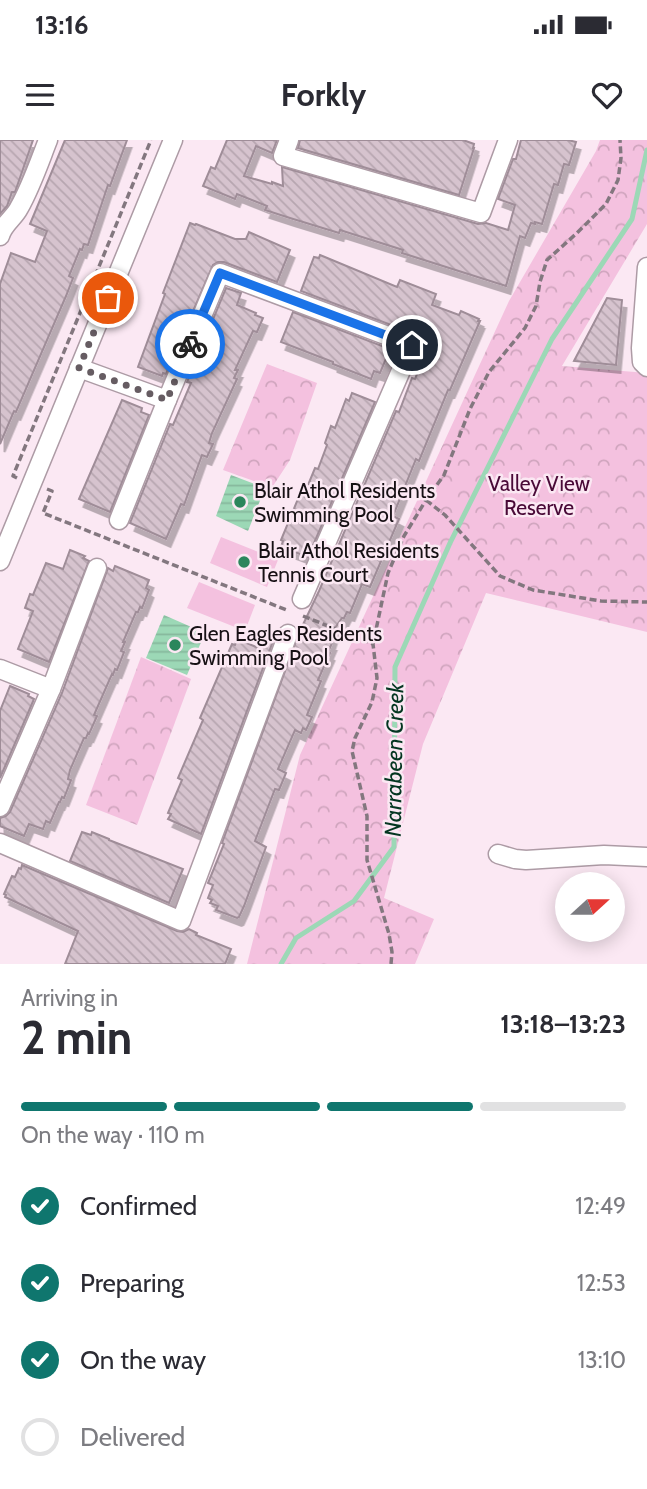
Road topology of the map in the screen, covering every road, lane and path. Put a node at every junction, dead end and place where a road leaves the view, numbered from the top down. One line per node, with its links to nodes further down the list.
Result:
1 (48, 140): 7 (street)
2 (151, 140): 12 (path)
3 (173, 140): 10 (street)
4 (289, 140): 5 (street)
5 (508, 140)
6 (621, 140): 14 (path)
7 (1, 231)
8 (647, 267): 9 (street)
9 (647, 367)
10 (79, 368): 11 (street); 16 (street)
11 (167, 400): 15 (street); 18 (street)
12 (12, 476)
13 (52, 491): 21 (path)
14 (426, 500): 19 (path); 21 (path)
15 (119, 520)
16 (0, 561)
17 (97, 568): 23 (street)
18 (302, 599)
19 (647, 602)
20 (288, 634): 25 (street)
21 (373, 644): 28 (path)
22 (0, 670): 23 (street)
23 (51, 689): 24 (street)
24 (0, 807)
25 (0, 843)
26 (498, 854): 27 (street)
27 (647, 857)
28 (391, 964)

